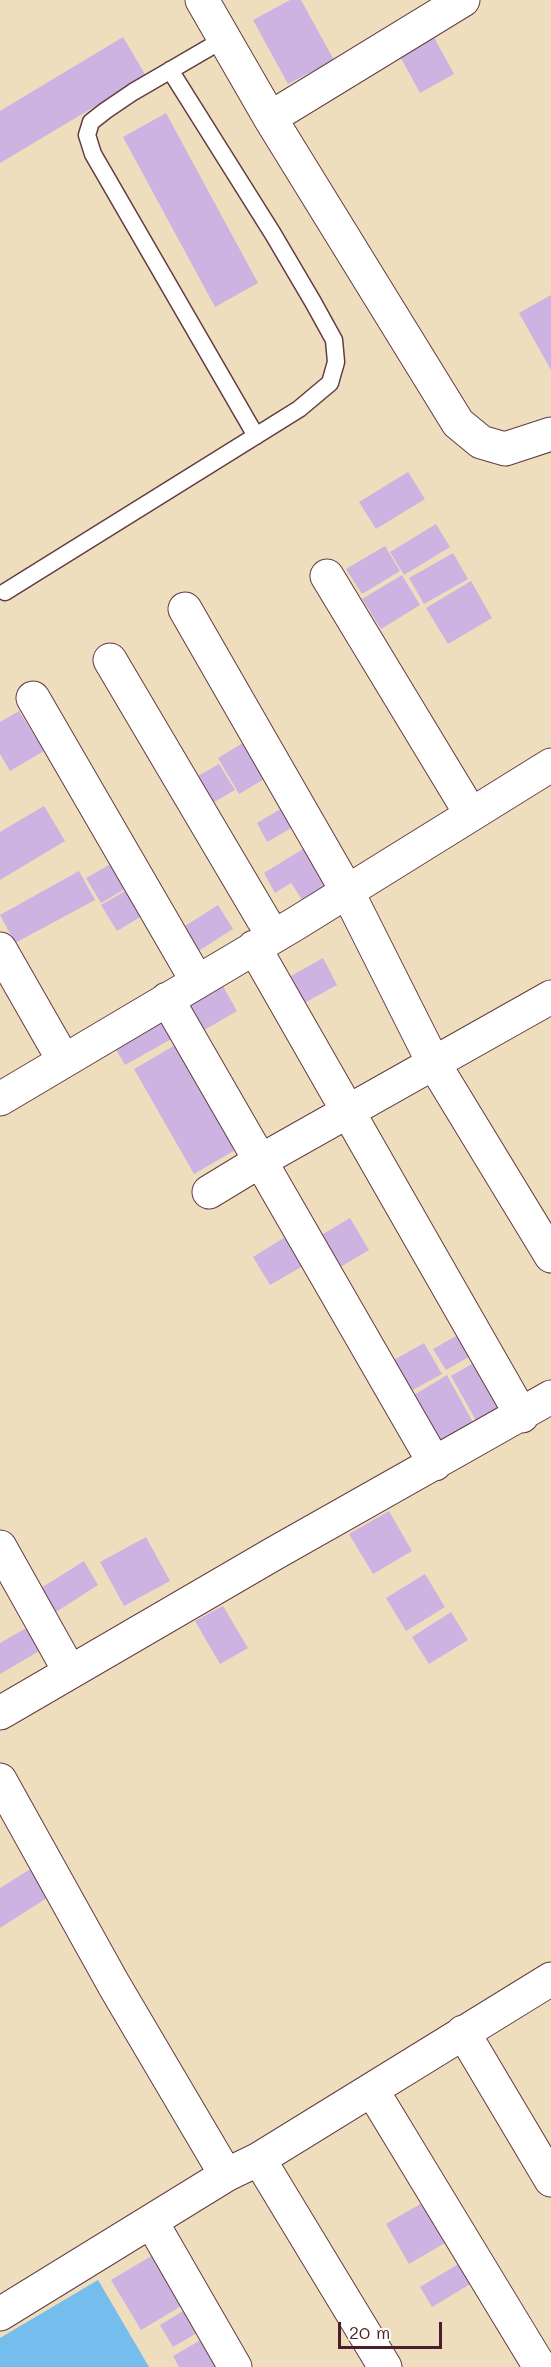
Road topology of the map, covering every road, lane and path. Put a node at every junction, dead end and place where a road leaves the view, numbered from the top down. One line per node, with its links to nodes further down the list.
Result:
1 (463, 0): 5 (street)
2 (207, 2): 3 (street)
3 (224, 39): 4 (lane); 5 (street)
4 (170, 70): 7 (lane); 7 (lane)
5 (270, 118): 6 (street)
6 (551, 434)
7 (256, 436): 9 (lane)
8 (327, 576): 14 (street)
9 (5, 592)
10 (185, 609): 15 (street)
11 (110, 660): 16 (street)
12 (33, 698): 18 (street)
13 (551, 765): 14 (street)
14 (471, 814): 15 (street)
15 (346, 891): 16 (street); 22 (street)
16 (264, 942): 18 (street); 24 (street)
17 (0, 949): 21 (street)
18 (197, 981): 20 (street)
19 (551, 997): 22 (street)
20 (167, 999): 21 (street); 25 (street)
21 (64, 1061): 23 (street)
22 (433, 1062): 24 (street); 27 (street)
23 (0, 1099)
24 (348, 1110): 25 (street); 29 (street)
25 (260, 1161): 26 (street); 30 (street)
26 (209, 1192)
27 (551, 1256)
28 (551, 1397): 29 (street)
29 (522, 1416): 30 (street)
30 (435, 1464): 32 (street)
31 (0, 1547): 32 (street)
32 (70, 1672): 33 (street)
33 (0, 1713)
34 (0, 1780): 39 (street)
35 (551, 1979): 36 (street)
36 (463, 2032): 37 (street); 40 (street)
37 (372, 2090): 38 (street); 45 (street)
38 (260, 2159): 39 (street); 44 (street)
39 (226, 2175): 41 (street)
40 (551, 2180)
41 (151, 2221): 42 (street); 43 (street)
42 (0, 2314)
43 (235, 2367)
44 (386, 2367)
45 (540, 2367)

